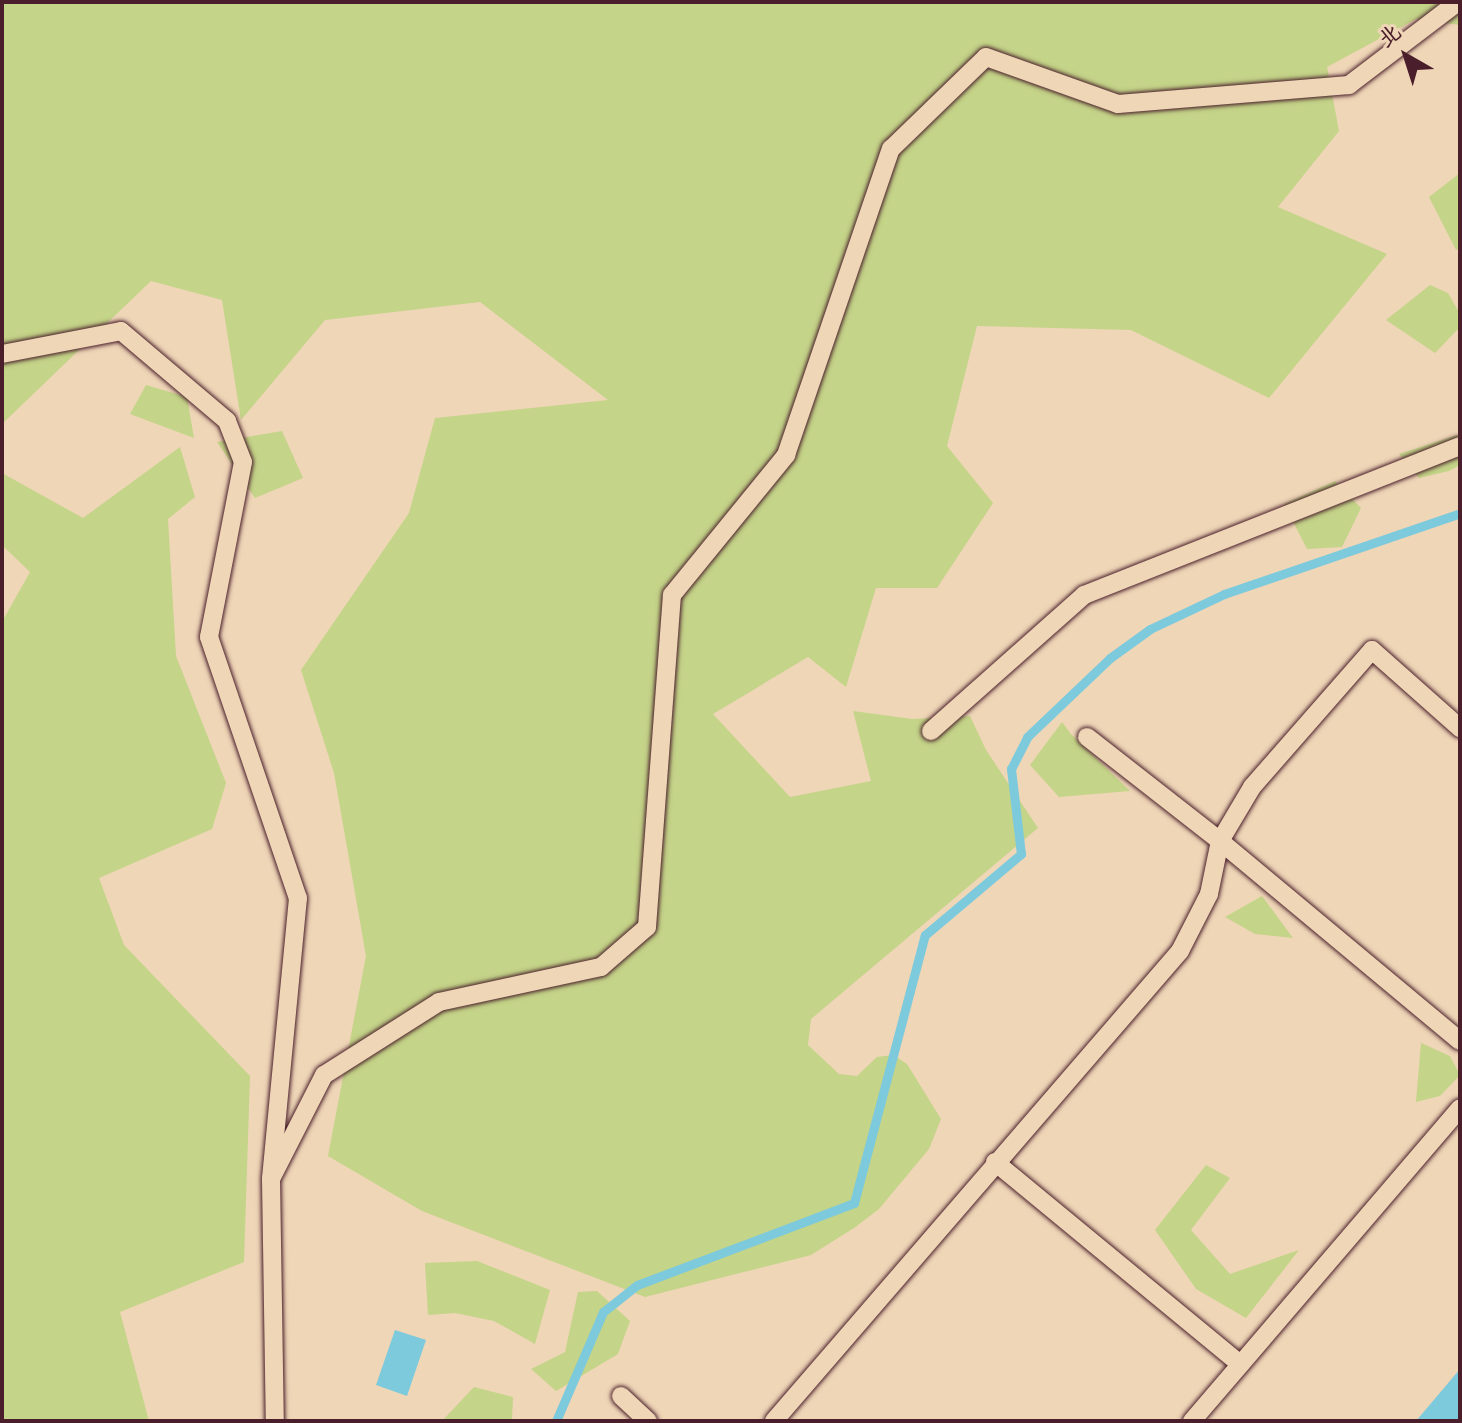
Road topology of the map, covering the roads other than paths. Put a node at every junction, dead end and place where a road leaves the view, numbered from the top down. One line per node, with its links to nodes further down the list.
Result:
1 (1458, 2): 11 (lane)
2 (2, 354): 11 (lane)
3 (1460, 446): 5 (lane)
4 (1460, 728): 7 (lane)
5 (931, 731)
6 (1087, 737): 7 (lane)
7 (1220, 841): 8 (lane); 10 (lane)
8 (1460, 1041)
9 (1460, 1108): 12 (lane)
10 (995, 1162): 12 (lane); 16 (lane)
11 (271, 1179): 14 (lane)
12 (1240, 1364): 17 (lane)
13 (621, 1396): 15 (lane)
14 (275, 1421)
15 (648, 1421)
16 (774, 1421)
17 (1192, 1421)

